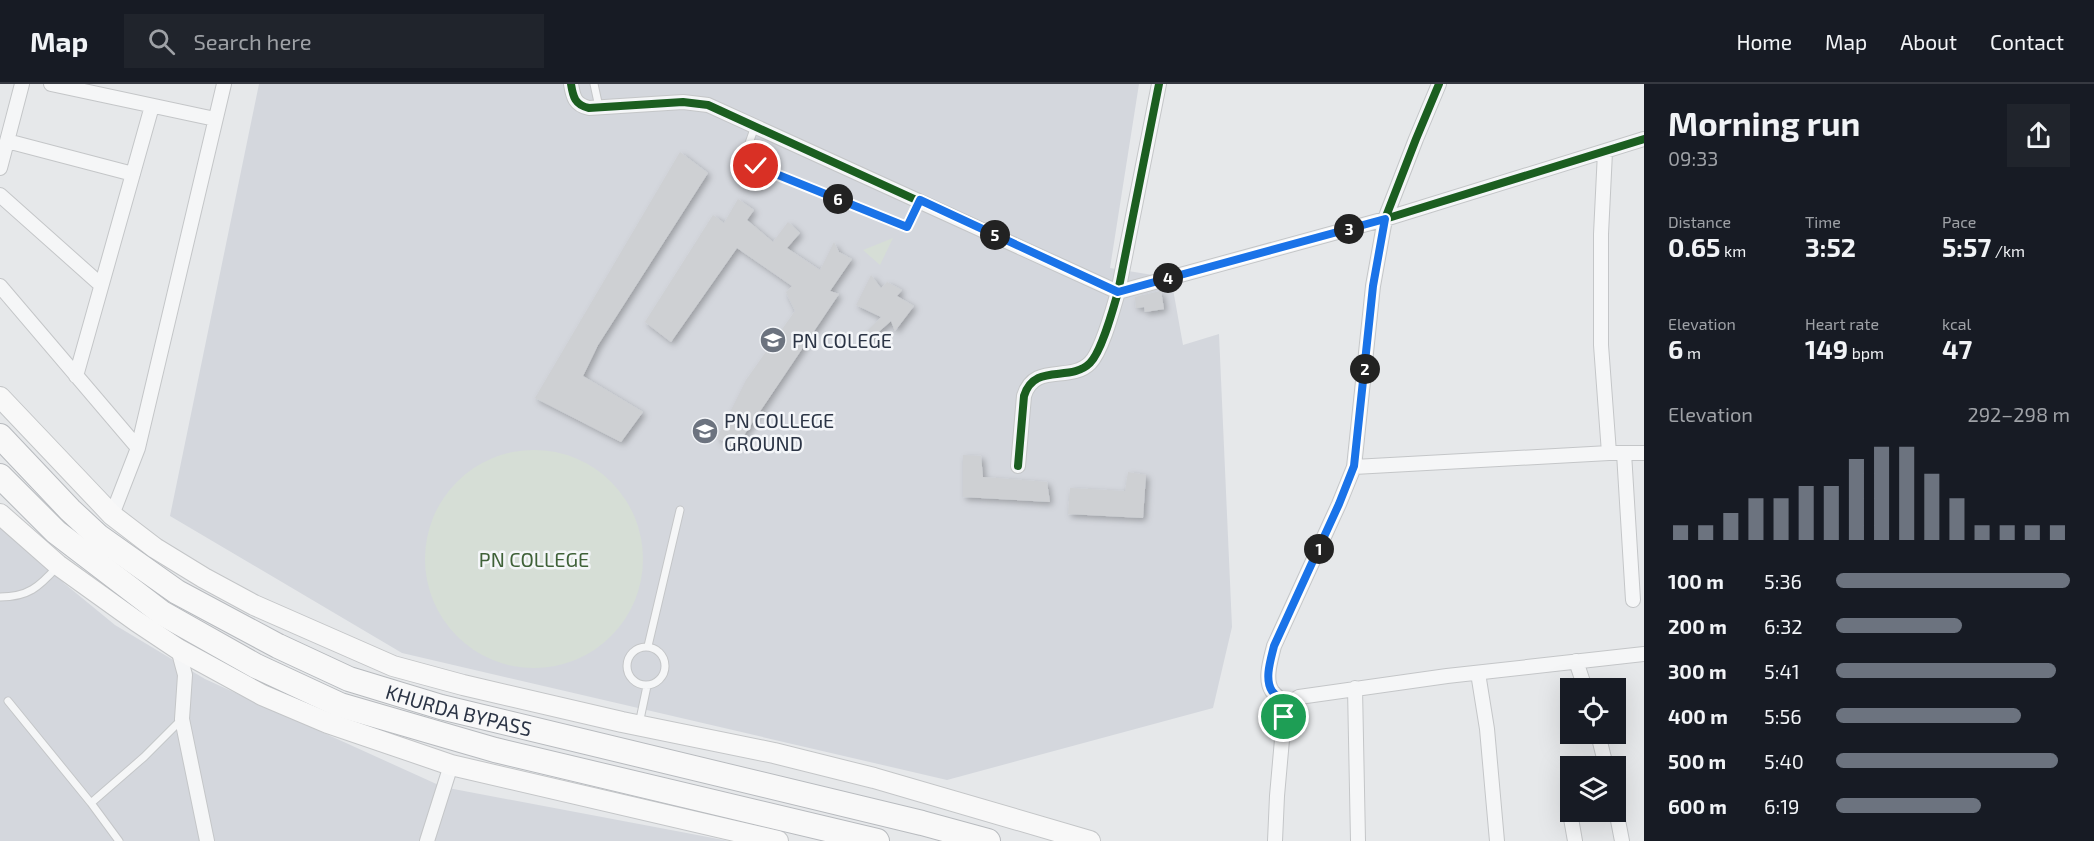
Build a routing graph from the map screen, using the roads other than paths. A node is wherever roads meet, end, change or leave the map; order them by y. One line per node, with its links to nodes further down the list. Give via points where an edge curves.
1 (22, 84): 13 (street)
2 (51, 84): 8 (street)
3 (224, 84): 10 (street)
4 (571, 84): 9 (street, via 576,103)
5 (594, 84): 9 (lane)
6 (1160, 84): 22 (street)
7 (1439, 84): 19 (street)
8 (152, 106): 10 (street); 16 (street)
9 (599, 107): 11 (street, via 683,102 708,105)
10 (215, 119): 26 (street)
11 (755, 126): 18 (street); 18 (lane, via 746,152 756,166 907,227)
12 (1644, 139): 14 (street)
13 (7, 141): 15 (street); 16 (street)
14 (1605, 152): 19 (street); 27 (street, via 1601,345)
15 (0, 168)
16 (132, 174): 20 (street)
17 (0, 195): 20 (street)
18 (920, 200): 22 (street)
19 (1385, 219): 22 (street); 31 (street, via 1373,286)
20 (101, 285): 23 (street)
21 (0, 286): 23 (street)
22 (1118, 292): 30 (street, via 1089,364 1039,377 1026,386)
23 (76, 376): 26 (street)
24 (0, 397): 35 (main road)
25 (0, 436): 60 (highway, KHURDA BYPASS, via 98,536 177,592 349,679 441,707)
26 (138, 448): 35 (street)
27 (1609, 453): 28 (street); 31 (street)
28 (1624, 453): 29 (street); 38 (street)
29 (1644, 453)
30 (1018, 466)
31 (1354, 466): 48 (street, via 1274,646 1269,682 1272,692)
32 (0, 476): 59 (highway, KHURDA BYPASS, via 56,532 162,613 256,666 340,705 495,750)
33 (680, 510): 39 (lane)
34 (0, 514): 36 (main road)
35 (112, 515): 50 (main road, via 170,557 254,605 393,666)
36 (58, 565): 37 (lane, via 40,586); 40 (main road)
37 (1, 598)
38 (1633, 600)
39 (648, 646): 45 (lane, via 663,656 666,669 659,681); 45 (lane, via 636,649 627,665 634,681)
40 (178, 649): 49 (street, via 184,675); 51 (main road, via 262,695 328,723)
41 (1644, 654): 42 (street)
42 (1576, 661): 43 (street); 44 (street)
43 (1478, 673): 46 (street); 64 (street)
44 (1582, 678)
45 (647, 686): 50 (lane)
46 (1355, 688): 48 (street, via 1299,697); 63 (street)
47 (8, 702): 52 (lane)
48 (1288, 704): 62 (street)
49 (182, 719): 52 (lane); 56 (street)
50 (639, 724): 61 (main road, via 874,778)
51 (451, 765): 57 (street); 58 (main road)
52 (91, 803): 55 (lane)
53 (1572, 822): 65 (street)
54 (1618, 822): 66 (street)
55 (119, 841)
56 (207, 841)
57 (427, 841)
58 (778, 841)
59 (877, 841)
60 (988, 841)
61 (1090, 841)
62 (1275, 841)
63 (1358, 841)
64 (1497, 841)
65 (1575, 841)
66 (1622, 841)

